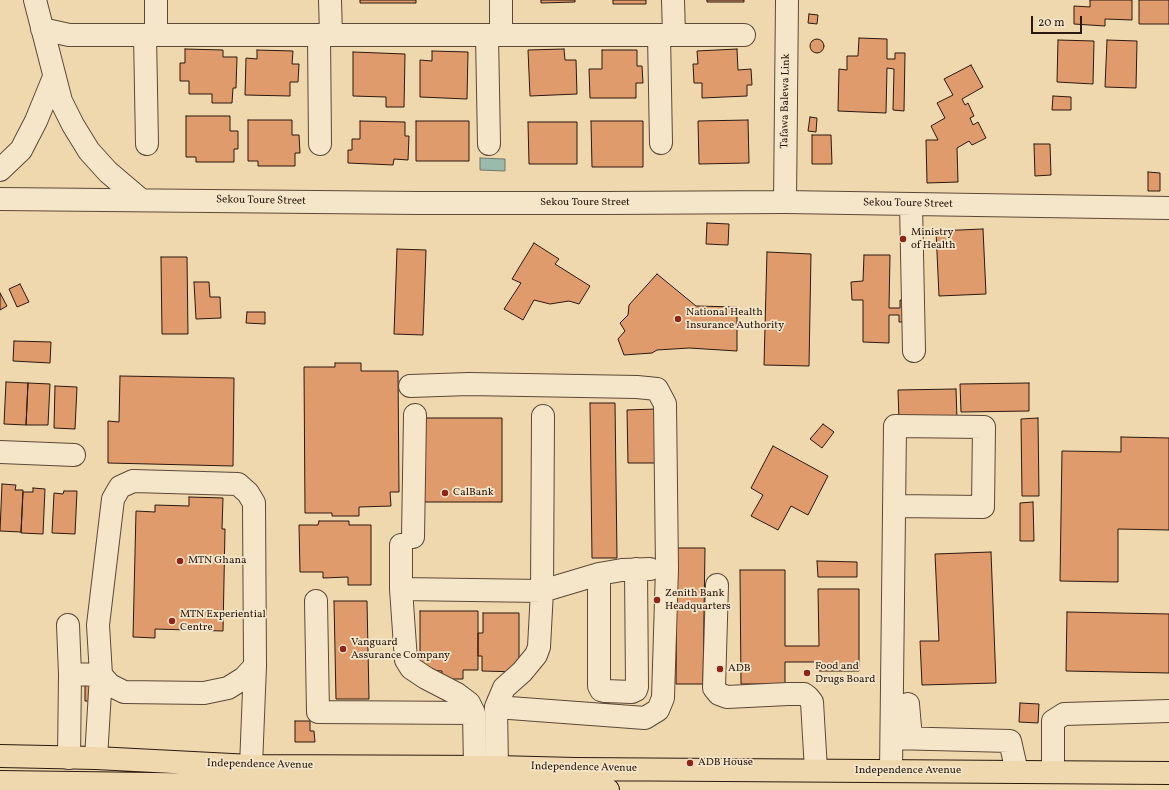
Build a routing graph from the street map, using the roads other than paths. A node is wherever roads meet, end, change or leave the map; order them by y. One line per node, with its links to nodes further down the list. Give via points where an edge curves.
1 (35, 0): 7 (street)
2 (156, 0): 8 (street)
3 (330, 0): 9 (street)
4 (501, 0): 10 (street)
5 (673, 0): 11 (street)
6 (787, 0): 21 (street, Tafawa Balewa Link)
7 (42, 29): 8 (street, via 70,35); 13 (street)
8 (151, 35): 9 (street); 15 (street)
9 (325, 35): 10 (street); 16 (street)
10 (494, 35): 11 (street); 17 (street)
11 (666, 35): 12 (street); 14 (street)
12 (744, 35)
13 (54, 77): 18 (street, via 21,150); 20 (street, via 61,101 88,151 108,172)
14 (661, 143)
15 (148, 144)
16 (320, 144)
17 (489, 144)
18 (0, 170)
19 (0, 199): 20 (street, Sekou Toure Street)
20 (142, 200): 21 (street, Sekou Toure Street)
21 (785, 202): 22 (street, Sekou Toure Street)
22 (911, 204): 23 (street, Sekou Toure Street); 24 (street)
23 (1169, 208)
24 (914, 352)
25 (410, 386): 31 (street, via 484,384 657,389 665,404)
26 (415, 415): 35 (street, via 407,541)
27 (543, 416): 36 (street)
28 (0, 452): 29 (street)
29 (74, 455)
30 (894, 506): 30 (street, via 983,507 984,428 895,426); 48 (street)
31 (667, 568): 32 (street); 43 (street, via 663,698 658,710 645,718)
32 (636, 569): 33 (street); 33 (street, via 637,687 632,692 605,692 599,686)
33 (599, 574): 36 (street)
34 (717, 585): 55 (street, via 714,688 719,694 727,697 804,694 808,697 812,702)
35 (401, 589): 36 (street); 45 (street, via 406,660 411,668 457,694 468,703)
36 (542, 592): 43 (street, via 539,647 536,655 504,688)
37 (316, 601): 45 (street, via 318,712)
38 (68, 625): 40 (street)
39 (255, 666): 41 (street, via 244,678 228,688 204,693 124,692 110,685); 41 (street, via 254,502 238,484 133,481 120,487 113,499 98,625); 52 (street)
40 (70, 674): 41 (street); 47 (street)
41 (101, 675): 46 (street)
42 (908, 704): 48 (street)
43 (496, 707): 54 (street)
44 (1169, 711): 58 (street, via 1064,714 1054,721)
45 (474, 713): 53 (street)
46 (98, 717): 47 (street); 51 (street)
47 (70, 718): 50 (street)
48 (901, 738): 56 (street); 57 (street, via 1010,741)
49 (0, 756): 50 (main road, Independence Avenue)
50 (69, 758): 51 (main road, Independence Avenue)
51 (96, 758): 52 (main road, Independence Avenue)
52 (251, 766): 53 (main road, Independence Avenue)
53 (475, 767): 54 (main road, Independence Avenue)
54 (497, 767): 55 (main road, Independence Avenue)
55 (816, 770): 56 (main road, Independence Avenue)
56 (891, 771): 57 (main road, Independence Avenue)
57 (1017, 772): 58 (main road, Independence Avenue)
58 (1053, 772): 59 (main road, Independence Avenue)
59 (1169, 773)
60 (0, 782): 61 (main road, Independence Avenue)
61 (126, 787): 62 (main road, Independence Avenue)
62 (170, 787): 63 (main road, Independence Avenue)
63 (608, 790)

